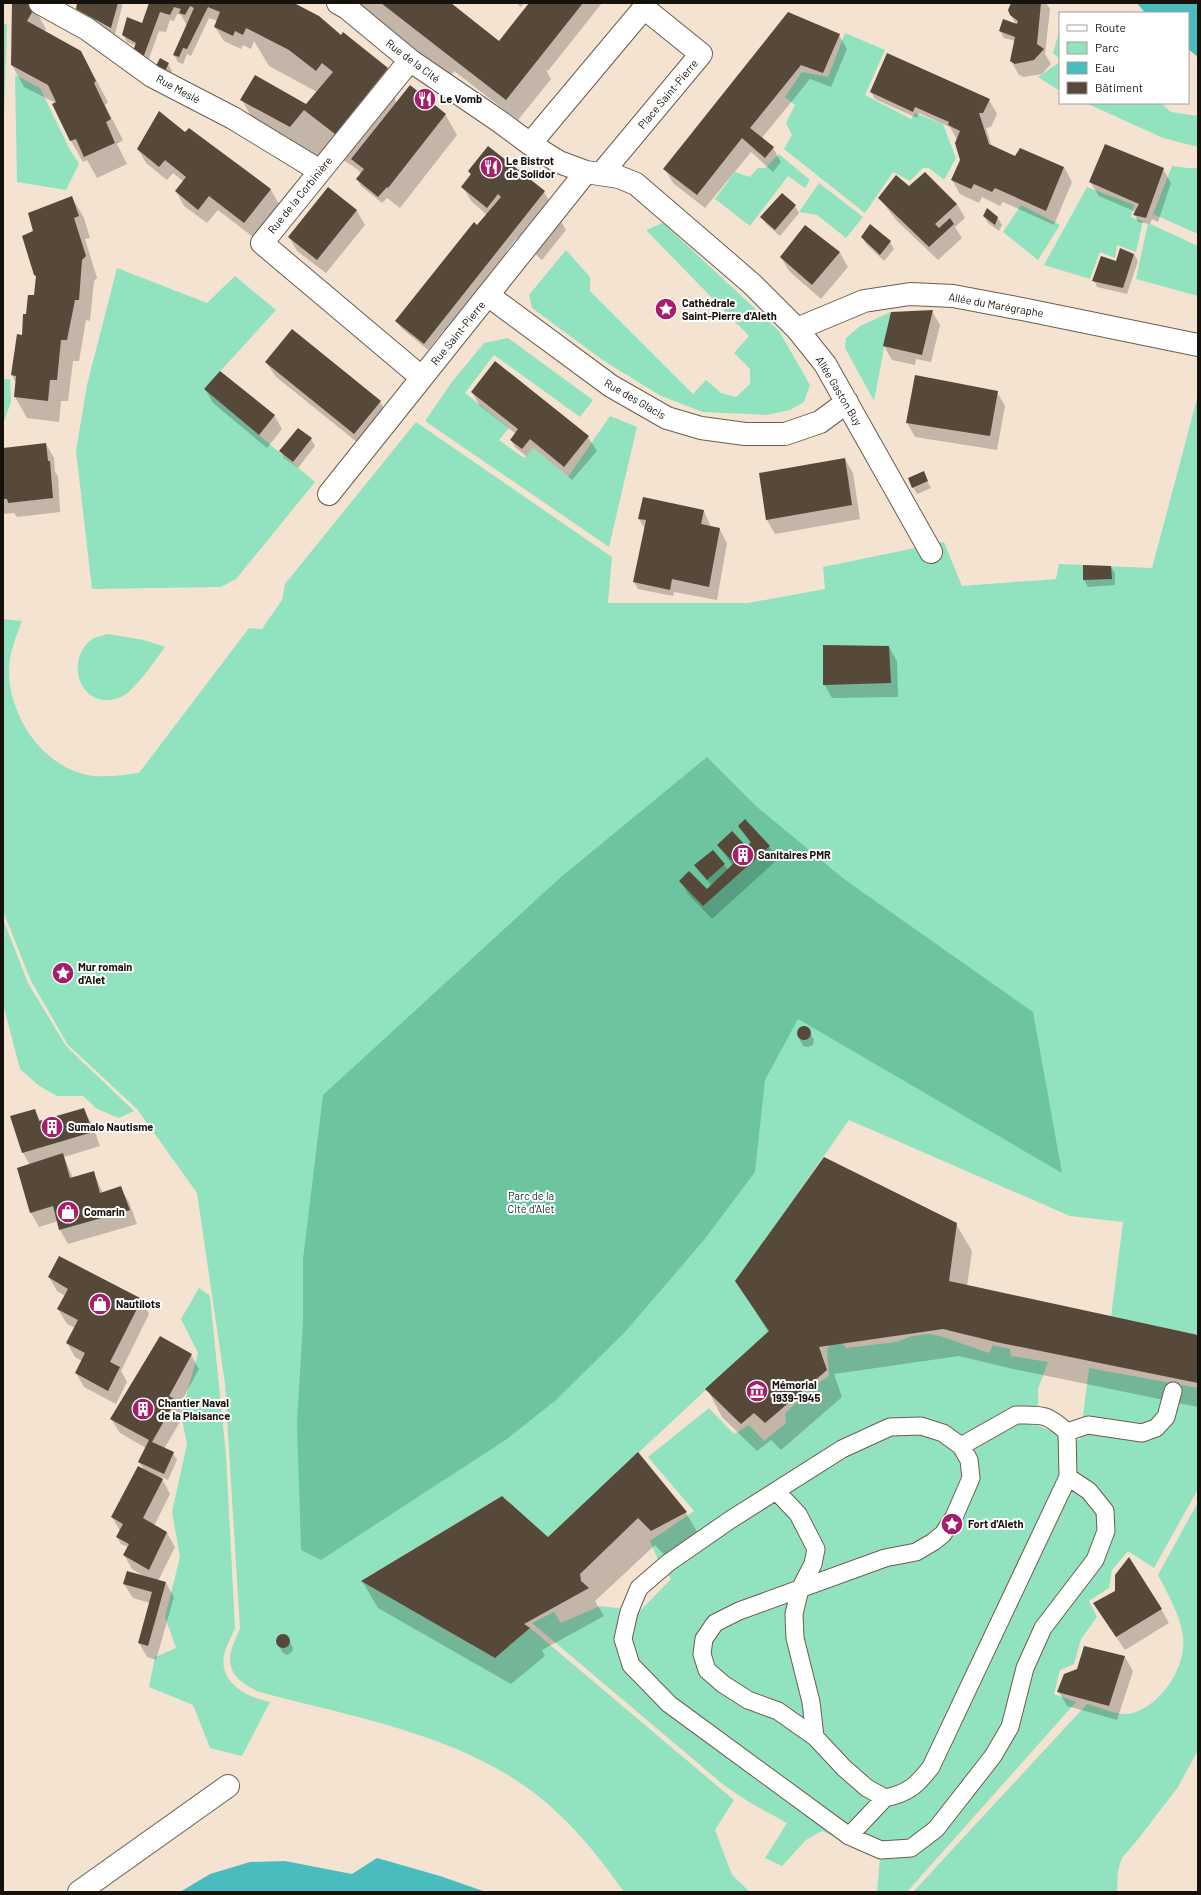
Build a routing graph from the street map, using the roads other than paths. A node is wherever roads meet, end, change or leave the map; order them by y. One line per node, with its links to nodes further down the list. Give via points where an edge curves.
1 (40, 3): 6 (street, Rue Meslé, via 87,29 152,76 233,118)
2 (338, 3): 4 (street, Rue de la Cité)
3 (644, 6): 5 (street, Place Saint-Pierre); 7 (street, Place Saint-Pierre, via 701,54)
4 (411, 61): 5 (street, Rue de la Cité); 6 (street, Rue de la Corbinière)
5 (530, 144): 7 (street, via 559,162)
6 (320, 171): 11 (street, Rue de la Corbinière, via 262,243)
7 (594, 173): 8 (street, Rue Saint-Pierre); 9 (street, Allée Gaston Buy, via 619,177 636,184 752,284)
8 (489, 296): 11 (street, Rue Saint-Pierre); 12 (street, Rue des Glacis, via 611,386 667,418 701,428 745,434 785,434 820,422)
9 (797, 329): 10 (street, Allée du Marégraphe, via 864,301 910,294 953,296); 12 (street, Allée Gaston Buy, via 825,364)
10 (1198, 345)
11 (421, 377): 13 (street, Rue Saint-Pierre)
12 (847, 402): 14 (street, Allée Gaston Buy)
13 (329, 494)
14 (931, 552)
15 (1173, 1391): 16 (lane, via 1166,1417 1156,1428 1142,1433 1088,1425)
16 (1067, 1432): 17 (lane, via 1051,1417 1016,1415); 18 (lane)
17 (961, 1446): 19 (lane, via 943,1433 921,1426 890,1427 842,1450); 20 (lane, via 969,1460 971,1478 954,1517 943,1534 916,1552 885,1558)
18 (1068, 1477): 23 (lane, via 931,1767 918,1784 902,1794); 24 (lane, via 1089,1491 1105,1511 1106,1531 1095,1560 1043,1628 1025,1668 1010,1727 993,1756 936,1829 911,1848 881,1850)
19 (777, 1492): 20 (lane, via 798,1514 816,1549 813,1564); 24 (lane, via 674,1558 640,1588 629,1612 623,1639 631,1665 669,1704)
20 (800, 1589): 21 (lane, via 794,1614 794,1638 811,1702); 21 (lane, via 715,1623 704,1639 702,1654 707,1670 723,1684 748,1700 778,1711)
21 (815, 1737): 23 (lane, via 844,1768 867,1788)
22 (228, 1786): 25 (street)
23 (885, 1798): 24 (lane)
24 (849, 1836)
25 (79, 1892)

